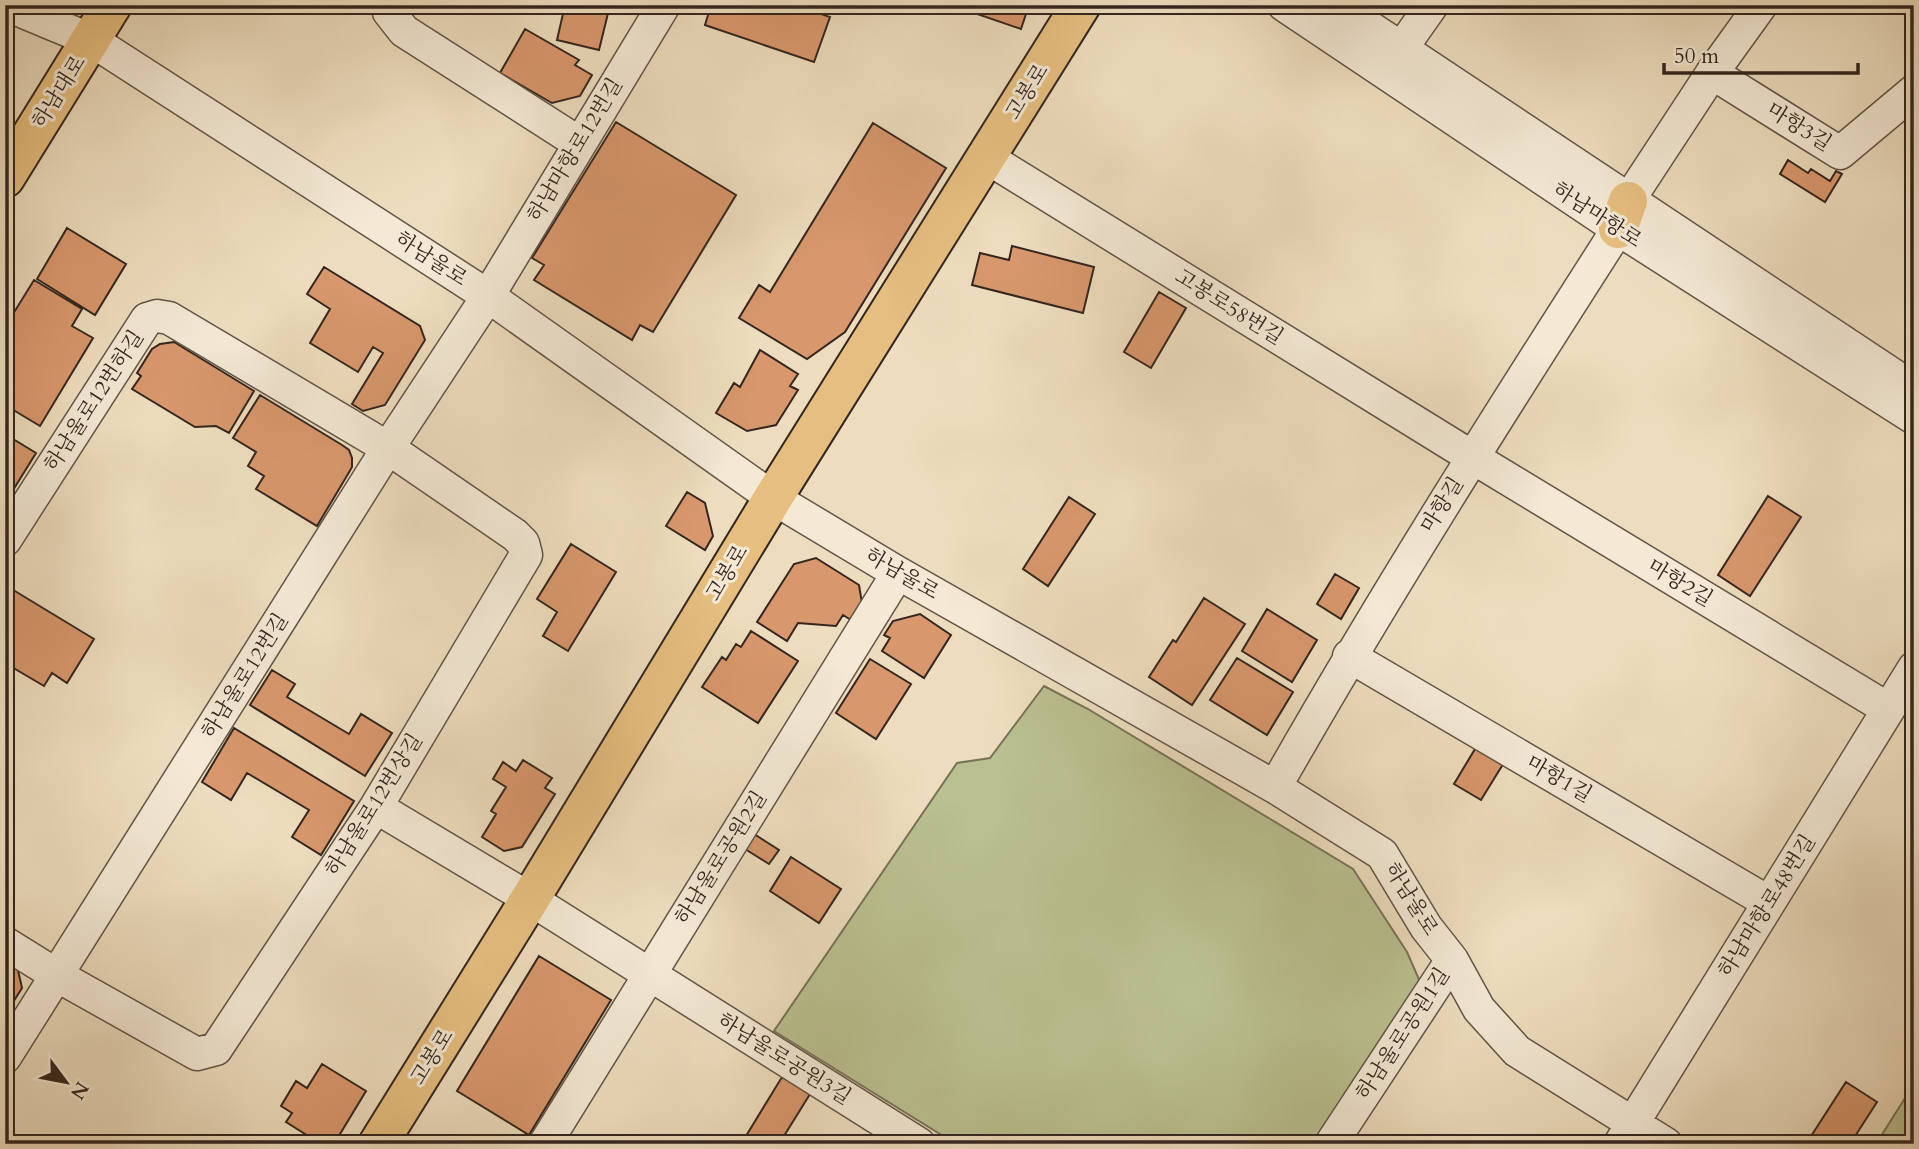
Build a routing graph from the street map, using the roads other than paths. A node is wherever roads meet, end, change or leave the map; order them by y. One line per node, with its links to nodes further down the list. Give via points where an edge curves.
1 (7, 5): 10 (street, 하남울로)
2 (112, 5): 10 (main road, 하남대로)
3 (390, 5): 14 (street, via 389,12 404,32)
4 (664, 5): 14 (street, 하남마항로12번길)
5 (1081, 5): 15 (main road, 고봉로)
6 (1284, 5): 17 (street, 하남마항로)
7 (1336, 5): 11 (street, 하남마항로)
8 (1432, 5): 11 (street)
9 (1761, 5): 12 (street, 마항길)
10 (91, 40): 16 (main road, 하남대로); 18 (street, 하남울로)
11 (1401, 49): 17 (street, 하남마항로)
12 (1712, 73): 13 (street, 마항3길, via 1840,153); 17 (street, 마항길)
13 (1914, 91)
14 (579, 143): 18 (street, 하남마항로12번길)
15 (986, 157): 22 (street, 고봉로58번길); 23 (main road, 고봉로)
16 (5, 178)
17 (1623, 215): 19 (street, 하남마항로); 20 (street, 하남마항로); 22 (street, 마항길)
18 (488, 296): 21 (street, 하남울로12번길); 23 (street, 하남울로)
19 (1914, 389)
20 (1914, 418)
21 (388, 448): 24 (street, 하남울로12번하길, via 169,318 158,316 147,319); 30 (street, 하남울로12번상길, via 514,534 526,555); 36 (street, 하남울로12번길)
22 (1472, 457): 26 (street, 마항길); 28 (street, 마항2길)
23 (773, 498): 25 (street, 하남울로); 31 (main road, 고봉로)
24 (5, 540)
25 (898, 573): 29 (street, 하남울로); 35 (street, 하남울로공원2길)
26 (1349, 656): 29 (street, 마항길); 32 (street, 마항1길)
27 (1914, 668): 28 (street, 하남마항로48번길)
28 (1888, 709): 32 (street, 하남마항로48번길)
29 (1275, 787): 34 (street, 하남울로, via 1382,854 1426,927)
30 (376, 807): 31 (street, 하남울로공원3길); 36 (street, 하남울로12번상길, via 216,1049 197,1054)
31 (530, 899): 35 (street, 하남울로공원3길); 40 (main road, 고봉로)
32 (1768, 902): 38 (street, 하남마항로48번길)
33 (5, 943): 36 (street)
34 (1452, 960): 38 (street, 하남울로, via 1479,1009 1517,1051); 42 (street, 하남울로공원1길)
35 (650, 975): 39 (street, 하남울로공원2길); 41 (street, 하남울로공원3길)
36 (58, 976): 37 (street, 하남울로12번길)
37 (5, 1058)
38 (1627, 1134): 43 (street, 하남울로)
39 (548, 1143)
40 (378, 1144)
41 (919, 1144)
42 (1331, 1144)
43 (1666, 1144)

